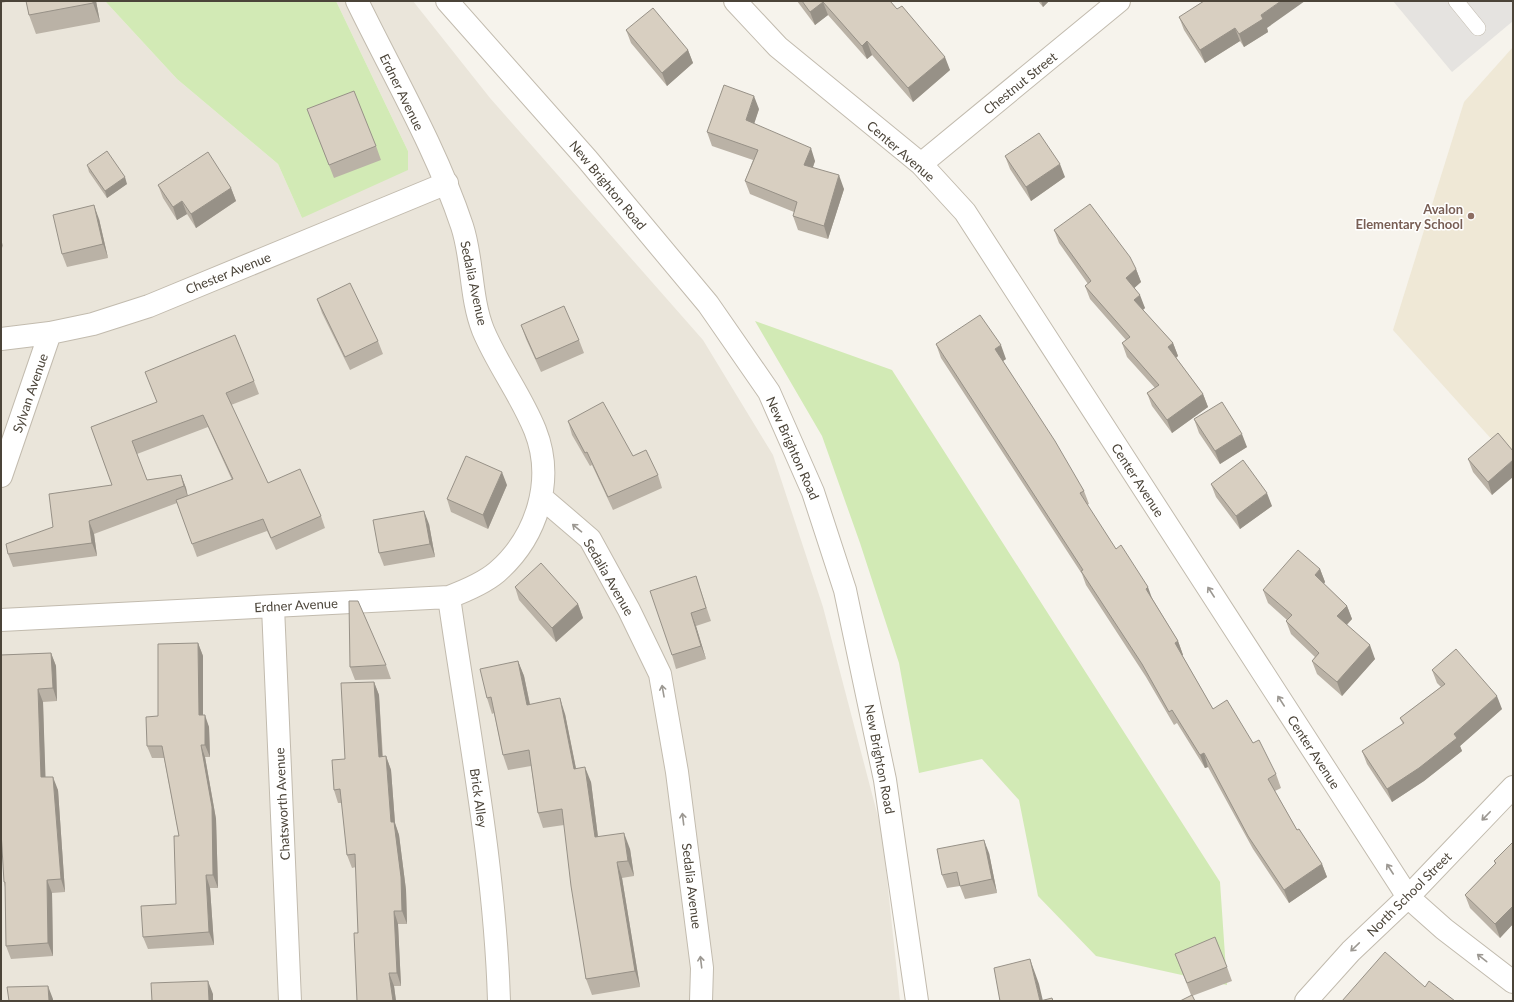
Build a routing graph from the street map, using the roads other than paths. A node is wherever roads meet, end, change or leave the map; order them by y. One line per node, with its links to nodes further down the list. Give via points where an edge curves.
1 (357, 1): 8 (street, Erdner Avenue)
2 (447, 1): 22 (street, New Brighton Road, via 587,159 708,304 769,392 813,492 845,590 885,780)
3 (735, 1): 7 (street, Center Avenue, via 778,48)
4 (1120, 1): 7 (street, Chestnut Street)
5 (1456, 1): 6 (lane)
6 (1478, 28)
7 (921, 164): 17 (street, Center Avenue, one-way to 7, via 965,212)
8 (447, 183): 9 (street, Chester Avenue, via 149,306 93,324); 12 (street, Sedalia Avenue, via 463,229 483,329 535,430 542,460)
9 (50, 333): 10 (street, Chester Avenue); 11 (street, Sylvan Avenue)
10 (1, 339)
11 (1, 476)
12 (541, 497): 13 (street, Erdner Avenue, via 535,519 512,557 496,573); 21 (street, Sedalia Avenue, one-way to 12, via 702,968 677,772 660,674 590,539)
13 (449, 597): 14 (street, Erdner Avenue); 20 (street, Brick Alley, via 483,818 497,943)
14 (273, 607): 15 (street, Erdner Avenue); 19 (street, Chatsworth Avenue)
15 (1, 620)
16 (1513, 787): 17 (street, North School Street, one-way to 17)
17 (1408, 897): 18 (street, Center Avenue, one-way to 17, via 1444,929); 23 (street, North School Street, one-way to 23, via 1351,951)
18 (1513, 982)
19 (290, 1001)
20 (499, 1001)
21 (701, 1001)
22 (917, 1001)
23 (1306, 1001)

